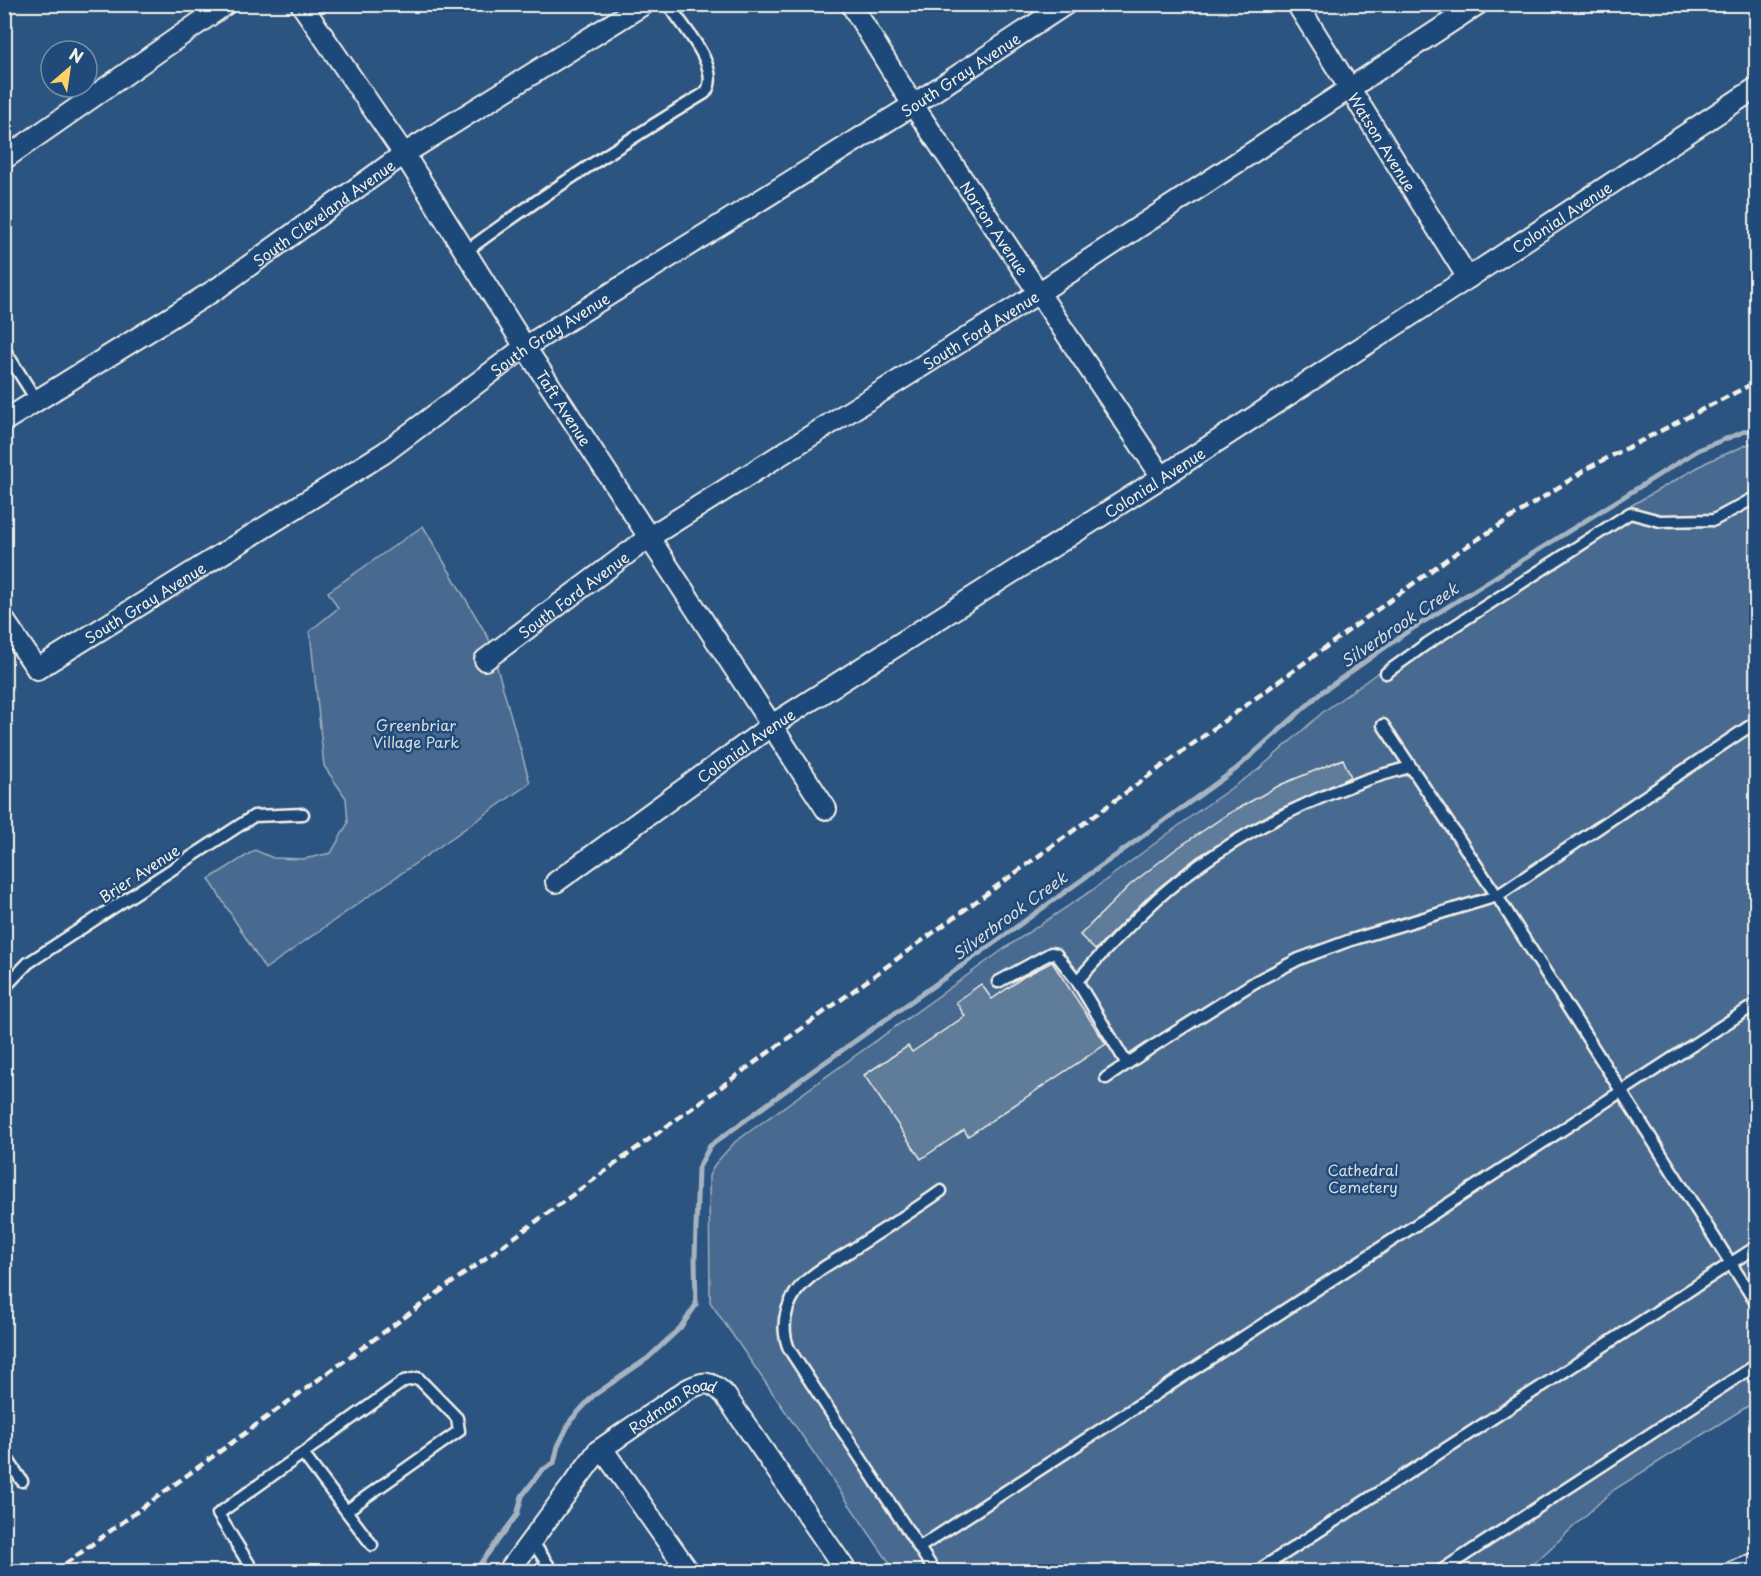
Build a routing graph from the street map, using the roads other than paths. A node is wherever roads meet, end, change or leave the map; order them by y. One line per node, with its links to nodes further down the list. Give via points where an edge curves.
1 (226, 4): 13 (street)
2 (302, 4): 12 (street, Taft Avenue)
3 (644, 4): 12 (street, South Cleveland Avenue)
4 (668, 4): 14 (lane, via 703,55 711,75 705,93 598,158)
5 (851, 4): 11 (street, Norton Avenue)
6 (1066, 4): 11 (street, South Gray Avenue)
7 (1297, 4): 10 (street, Watson Avenue)
8 (1478, 4): 10 (street, South Ford Avenue)
9 (1756, 88): 15 (street, Colonial Avenue)
10 (1350, 89): 15 (street, Watson Avenue); 16 (street, South Ford Avenue)
11 (913, 105): 16 (street, Norton Avenue); 17 (street, South Gray Avenue)
12 (404, 154): 14 (street, Taft Avenue); 19 (street, South Cleveland Avenue, via 219,288)
13 (4, 159)
14 (465, 252): 17 (street, Taft Avenue)
15 (1468, 278): 21 (street, Colonial Avenue)
16 (1040, 292): 21 (street, Norton Avenue); 23 (street, South Ford Avenue)
17 (525, 347): 23 (street, Taft Avenue); 24 (street, South Gray Avenue, via 384,453 37,669)
18 (4, 349): 19 (lane)
19 (37, 401): 20 (street, South Cleveland Avenue)
20 (4, 421)
21 (1162, 477): 28 (street, Colonial Avenue)
22 (1756, 497): 26 (lane, via 1714,520 1660,521 1630,513)
23 (648, 538): 25 (street, South Ford Avenue); 28 (street, Taft Avenue)
24 (4, 620)
25 (485, 660)
26 (1386, 673)
27 (1756, 722): 34 (lane)
28 (772, 725): 31 (street, Taft Avenue); 33 (street, Colonial Avenue)
29 (1383, 725): 30 (lane)
30 (1410, 767): 34 (lane); 35 (lane, via 1358,782 1309,803 1229,846 1158,898)
31 (826, 809)
32 (303, 814): 37 (lane, Brier Avenue, via 254,816 28,963)
33 (556, 882)
34 (1497, 896): 39 (lane, via 1299,959 1255,982); 41 (lane)
35 (1077, 981): 36 (lane, via 1061,958 1052,953); 39 (lane)
36 (998, 982)
37 (4, 988)
38 (1756, 1004): 41 (lane)
39 (1127, 1064): 40 (lane)
40 (1106, 1078)
41 (1621, 1093): 44 (lane); 54 (lane)
42 (941, 1191): 54 (lane, via 814,1274 796,1293 784,1323 789,1349)
43 (1756, 1246): 44 (lane)
44 (1730, 1264): 45 (lane); 62 (lane)
45 (1756, 1303)
46 (1756, 1365): 63 (lane)
47 (598, 1450): 52 (street, Rodman Road); 59 (street, via 608,1457); 60 (street, Rodman Road, via 694,1386 714,1385 725,1395)
48 (4, 1454): 50 (lane)
49 (303, 1454): 51 (lane); 51 (lane, via 404,1381 418,1378 457,1418 459,1431); 56 (lane, via 218,1514)
50 (22, 1481)
51 (346, 1511): 53 (lane)
52 (532, 1540): 57 (street, Rodman Road); 58 (lane)
53 (372, 1545)
54 (920, 1547): 61 (lane)
55 (1756, 1563): 64 (street)
56 (254, 1572)
57 (508, 1572)
58 (553, 1572)
59 (689, 1572)
60 (847, 1572)
61 (935, 1572)
62 (1256, 1572)
63 (1438, 1572)
64 (1733, 1572)

